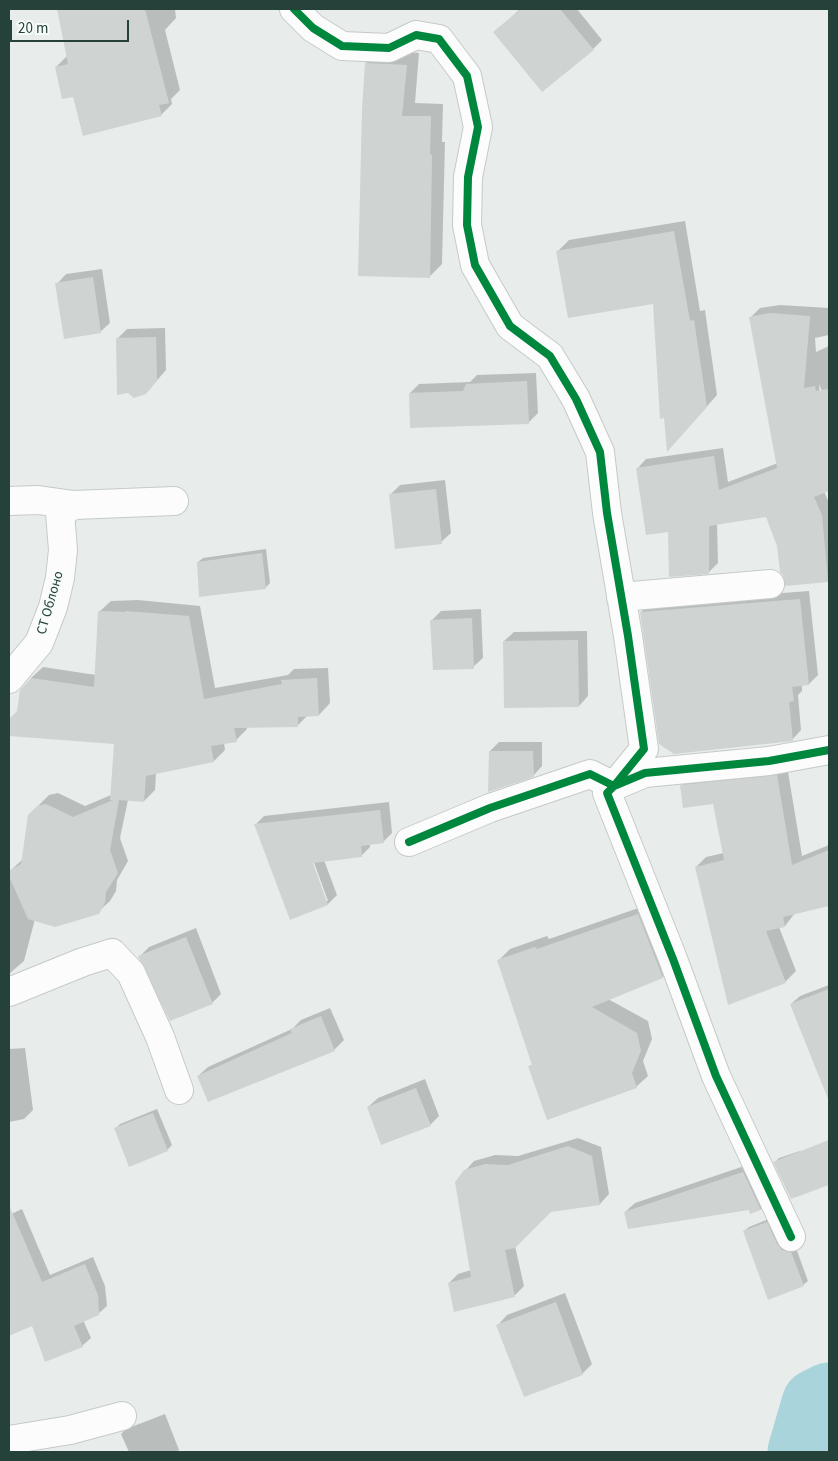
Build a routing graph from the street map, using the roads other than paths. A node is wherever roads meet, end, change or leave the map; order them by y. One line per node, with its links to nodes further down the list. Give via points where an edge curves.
1 (294, 9): 6 (street, via 312,28 342,46 389,48 416,35 439,39 467,76 478,128 467,186 467,225 475,265 510,326 550,356 576,399 600,452)
2 (9, 501): 4 (street)
3 (174, 501): 4 (street)
4 (54, 507): 7 (street, СТ Облоно, via 63,550 60,578 39,643)
5 (770, 584): 6 (street)
6 (621, 597): 9 (street, via 644,749)
7 (9, 679)
8 (829, 750): 9 (street, via 769,761 645,773)
9 (614, 786): 10 (street, via 590,774 490,808); 13 (street, via 607,794 716,1076)
10 (409, 842)
11 (9, 992): 12 (street, via 112,953 131,973 160,1037)
12 (179, 1090)
13 (791, 1237)
14 (122, 1416): 15 (street, via 70,1430)
15 (9, 1440)

